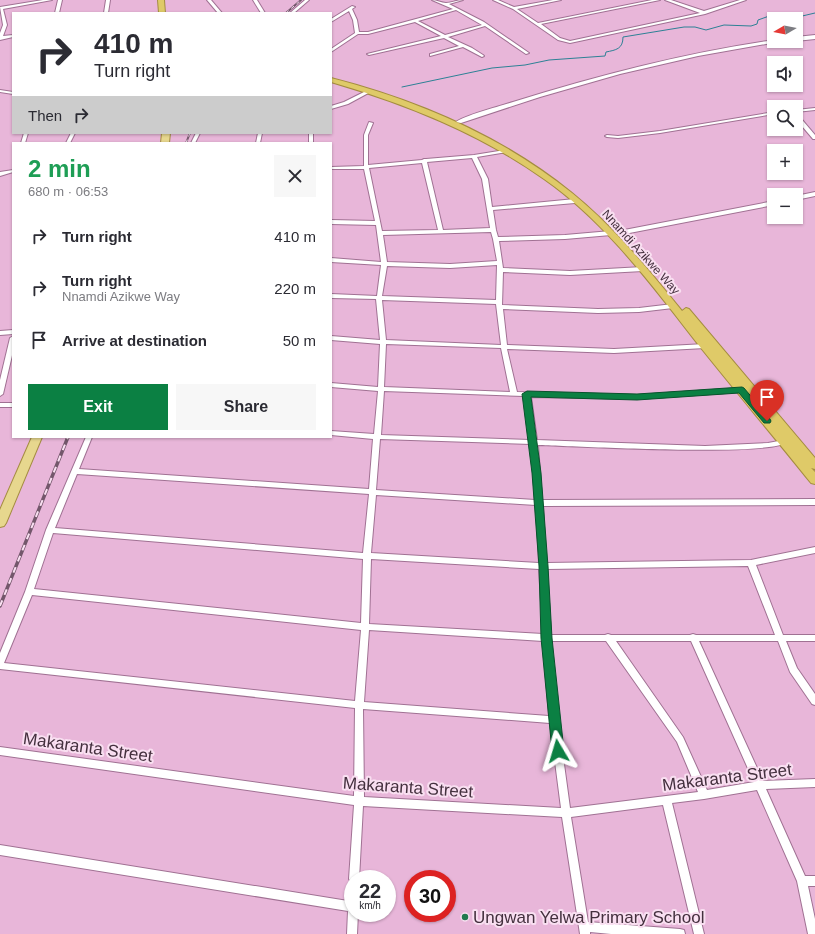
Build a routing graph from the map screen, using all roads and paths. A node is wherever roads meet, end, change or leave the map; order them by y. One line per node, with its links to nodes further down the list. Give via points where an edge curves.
1 (50, 0): 17 (street)
2 (60, 0): 20 (street)
3 (108, 0): 21 (street)
4 (156, 0): 22 (highway)
5 (161, 0): 23 (highway)
6 (209, 0): 24 (street)
7 (255, 0): 25 (street)
8 (307, 0): 26 (street)
9 (434, 0): 16 (street)
10 (461, 0): 16 (street)
11 (495, 0): 18 (street)
12 (559, 0): 18 (street)
13 (658, 0): 30 (street)
14 (667, 0): 27 (street)
15 (744, 0): 27 (street)
16 (446, 4): 19 (street)
17 (1, 8): 36 (street, via 5,25)
18 (514, 8): 30 (street)
19 (456, 9): 29 (street); 31 (street)
20 (57, 12)
21 (106, 12)
22 (157, 12)
23 (162, 12)
24 (219, 12)
25 (262, 12)
26 (293, 12)
27 (705, 13): 30 (street, via 570,42 562,41)
28 (332, 20): 32 (street, via 352,8)
29 (415, 21): 32 (street, via 368,33); 34 (street)
30 (537, 24)
31 (485, 25): 34 (street); 41 (street)
32 (357, 33): 40 (street)
33 (12, 36): 36 (street)
34 (443, 37): 39 (street); 42 (street)
35 (815, 37): 37 (street)
36 (0, 38)
37 (803, 38)
38 (767, 43): 54 (street, via 710,51 649,66 529,98)
39 (465, 46): 43 (street); 44 (street)
40 (332, 50)
41 (527, 53)
42 (369, 54)
43 (431, 55)
44 (482, 56)
45 (332, 77): 54 (highway, Nnamdi Azikwe Way, via 401,98)
46 (332, 80): 48 (highway, Nnamdi Azikwe Way)
47 (0, 90): 49 (street)
48 (370, 91): 50 (street, via 346,104); 59 (highway, Nnamdi Azikwe Way, via 432,114)
49 (12, 93)
50 (332, 108)
51 (815, 109): 52 (street)
52 (803, 110)
53 (767, 114): 57 (street, via 660,132)
54 (459, 122): 75 (highway, Nnamdi Azikwe Way, via 541,168 583,200)
55 (371, 123): 62 (street, via 366,135)
56 (803, 124): 58 (street)
57 (607, 136)
58 (815, 138)
59 (505, 151): 60 (street); 68 (highway, Nnamdi Azikwe Way, via 548,179)
60 (474, 156): 61 (street); 70 (street, via 485,179)
61 (424, 160): 62 (street); 74 (street)
62 (366, 167): 63 (street); 72 (street)
63 (332, 168)
64 (12, 171): 65 (street)
65 (0, 174)
66 (815, 194): 67 (street)
67 (803, 197)
68 (575, 201): 70 (street); 75 (highway, Nnamdi Azikwe Way)
69 (767, 204): 75 (street)
70 (491, 209): 73 (street)
71 (332, 222): 72 (street)
72 (377, 223): 76 (street)
73 (493, 230): 74 (street); 77 (street)
74 (441, 231): 76 (street)
75 (615, 233): 77 (street); 81 (highway, Nnamdi Azikwe Way); 108 (highway, Nnamdi Azikwe Way)
76 (380, 234): 80 (street)
77 (496, 239): 79 (street)
78 (332, 260): 80 (street)
79 (500, 263): 80 (street, via 450,266); 82 (street)
80 (384, 264): 84 (street)
81 (643, 269): 82 (street, via 570,273); 86 (highway, Nnamdi Azikwe Way)
82 (499, 270): 85 (street)
83 (332, 296): 84 (street)
84 (379, 299): 85 (street); 91 (street)
85 (500, 305): 86 (street, via 598,311); 93 (street)
86 (673, 306): 92 (highway, Nnamdi Azikwe Way)
87 (12, 332): 88 (street)
88 (0, 333)
89 (332, 338): 91 (street)
90 (12, 342): 97 (street)
91 (383, 342): 93 (street); 95 (street)
92 (705, 346): 93 (street, via 614,351); 96 (highway, Nnamdi Azikwe Way)
93 (504, 348): 98 (street)
94 (332, 385): 95 (street)
95 (381, 389): 98 (street); 103 (street)
96 (742, 390): 99 (street, via 637,397); 106 (highway, Nnamdi Azikwe Way)
97 (0, 394)
98 (514, 394): 99 (street)
99 (527, 394): 107 (street)
100 (0, 405): 101 (street)
101 (12, 405)
102 (332, 433): 103 (street)
103 (377, 437): 107 (street); 111 (street)
104 (37, 438): 114 (main road)
105 (89, 438): 109 (street)
106 (784, 442): 107 (street, via 706,448); 110 (highway, Nnamdi Azikwe Way)
107 (534, 443): 112 (street)
108 (814, 463)
109 (76, 471): 111 (street); 116 (street)
110 (815, 480)
111 (372, 492): 112 (street); 118 (street)
112 (539, 502): 113 (street); 120 (street)
113 (815, 502)
114 (4, 506): 115 (main road)
115 (0, 523)
116 (50, 530): 118 (street); 121 (street)
117 (815, 550): 119 (street)
118 (367, 556): 120 (street); 122 (street)
119 (752, 563): 120 (street); 126 (street)
120 (544, 566): 125 (street)
121 (29, 592): 122 (street); 128 (street)
122 (365, 626): 125 (street); 131 (street)
123 (608, 637): 124 (street); 125 (street); 136 (street, via 680,740)
124 (693, 637): 126 (street); 135 (street)
125 (547, 638): 132 (street)
126 (780, 638): 127 (street); 130 (street, via 793,670)
127 (815, 638)
128 (0, 663)
129 (0, 666): 131 (street)
130 (815, 701)
131 (359, 705): 132 (street); 138 (street)
132 (554, 720): 139 (street)
133 (0, 750): 138 (street, Makaranta Street)
134 (815, 783): 135 (street, Makaranta Street)
135 (760, 785): 136 (street, Makaranta Street); 143 (street)
136 (704, 795): 137 (street, Makaranta Street)
137 (667, 800): 139 (street, Makaranta Street); 149 (street)
138 (359, 801): 139 (street, Makaranta Street); 141 (street)
139 (566, 812): 146 (street)
140 (0, 850): 144 (street)
141 (355, 870)
142 (815, 881): 143 (street)
143 (802, 882): 150 (street)
144 (344, 905)
145 (352, 922): 147 (street)
146 (585, 930): 148 (street)
147 (352, 934)
148 (680, 934)
149 (699, 934)
150 (813, 934)

